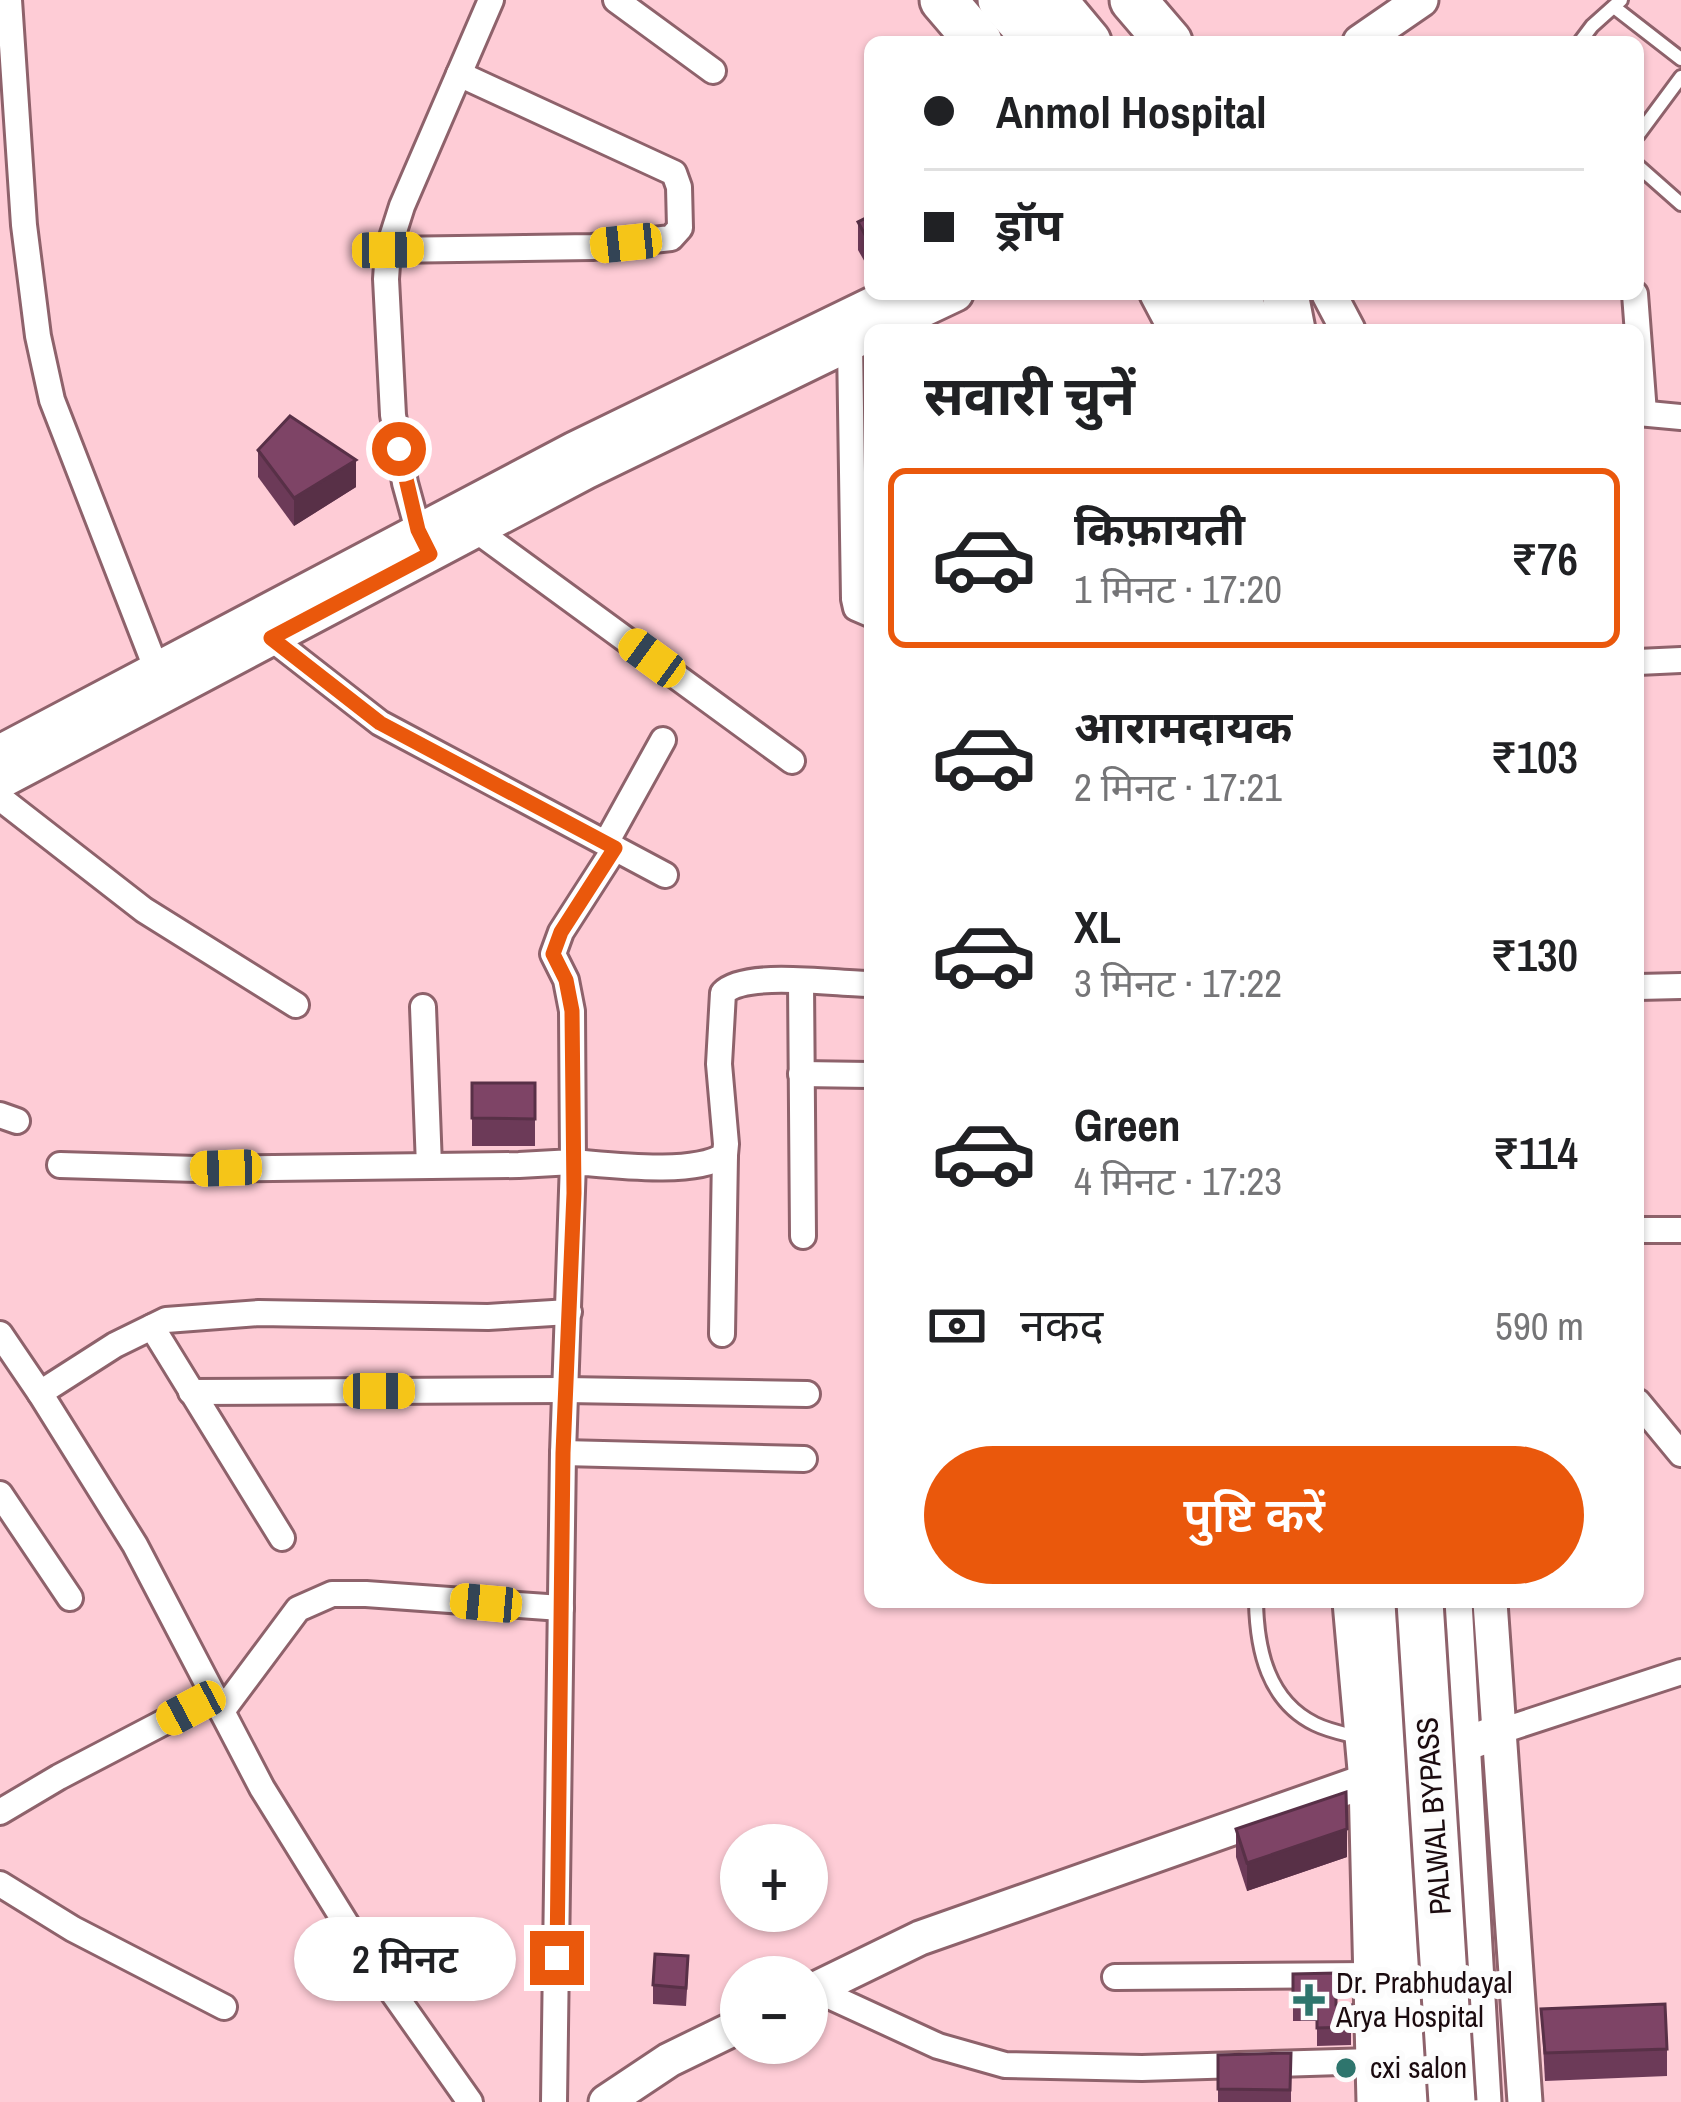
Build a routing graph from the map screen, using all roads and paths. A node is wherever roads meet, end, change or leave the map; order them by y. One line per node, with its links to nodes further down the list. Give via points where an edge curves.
1 (9, 0): 20 (street)
2 (491, 0): 18 (street)
3 (616, 0): 17 (street)
4 (943, 0): 10 (highway)
5 (1000, 0): 11 (highway)
6 (1053, 0): 12 (highway)
7 (1133, 0): 13 (highway)
8 (1421, 0): 14 (street)
9 (1617, 3): 15 (lane); 16 (lane)
10 (975, 36)
11 (1033, 36)
12 (1083, 36)
13 (1164, 36)
14 (1369, 36)
15 (1584, 36)
16 (1681, 59)
17 (713, 71)
18 (459, 74): 24 (street); 24 (street, via 674,173 682,224 670,238 592,247)
19 (1681, 77): 21 (lane)
20 (8, 120): 38 (street, via 52,400)
21 (1644, 127)
22 (1644, 171): 23 (lane)
23 (1681, 204)
24 (388, 250): 33 (street, via 393,415)
25 (942, 300): 26 (street)
26 (887, 324)
27 (864, 333): 33 (street, via 574,448)
28 (864, 335): 32 (street)
29 (1644, 413): 30 (street)
30 (1681, 417)
31 (864, 510): 34 (street, via 854,598)
32 (476, 530): 33 (street); 41 (street)
33 (424, 542): 35 (street); 38 (street)
34 (864, 611)
35 (271, 638): 38 (street); 44 (street, via 380,723)
36 (1681, 660): 37 (street)
37 (1644, 662)
38 (163, 680): 40 (street); 42 (street)
39 (663, 740): 44 (street)
40 (0, 752)
41 (792, 761)
42 (0, 782)
43 (0, 798): 50 (street, via 144,910)
44 (610, 846): 45 (street); 55 (street, via 553,954 572,1011)
45 (665, 875)
46 (800, 982): 47 (street); 52 (street); 54 (street, via 760,979 723,993)
47 (864, 984)
48 (1681, 986): 49 (street)
49 (1644, 987)
50 (296, 1005)
51 (423, 1007): 57 (street)
52 (801, 1074): 53 (street); 60 (street)
53 (864, 1075)
54 (725, 1155): 55 (street, via 690,1166); 63 (street)
55 (573, 1162): 57 (street); 61 (street)
56 (60, 1165): 57 (street)
57 (428, 1166)
58 (1644, 1230): 59 (street)
59 (1681, 1230)
60 (803, 1236)
61 (569, 1312): 62 (street, via 259,1313); 65 (street)
62 (152, 1327): 66 (street); 67 (street)
63 (722, 1334)
64 (1, 1336): 67 (street)
65 (566, 1390): 66 (street); 68 (street); 70 (street)
66 (191, 1392): 74 (street)
67 (40, 1393): 85 (street, via 135,1545)
68 (807, 1394)
69 (1644, 1409): 71 (street)
70 (563, 1453): 72 (street); 76 (street)
71 (1681, 1454)
72 (804, 1459)
73 (0, 1494): 75 (street)
74 (282, 1538)
75 (70, 1598)
76 (561, 1608): 85 (street, via 332,1594 298,1609); 98 (street)
77 (1256, 1608): 87 (lane, via 1268,1675 1288,1707)
78 (1351, 1608): 87 (street)
79 (1377, 1608): 87 (highway)
80 (1390, 1608): 87 (highway, PALWAL BYPASS)
81 (1420, 1608): 103 (highway, PALWAL BYPASS, bridge)
82 (1450, 1608): 86 (highway)
83 (1489, 1608): 86 (street)
84 (1681, 1672): 86 (street)
85 (218, 1704): 88 (street); 97 (street, via 360,1946)
86 (1478, 1740): 87 (street); 104 (highway); 105 (street)
87 (1379, 1765): 90 (street); 92 (street, via 920,1938); 101 (highway); 102 (highway, PALWAL BYPASS)
88 (0, 1812)
89 (0, 1884): 94 (street)
90 (1371, 1975): 91 (street); 96 (street)
91 (1115, 1977)
92 (828, 1983)
93 (828, 1998): 96 (street, via 1005,2065)
94 (224, 2007)
95 (720, 2035): 99 (street)
96 (1373, 2061): 100 (street)
97 (470, 2102)
98 (554, 2102)
99 (606, 2102)
100 (1374, 2102)
101 (1405, 2102)
102 (1422, 2102)
103 (1452, 2102)
104 (1478, 2102)
105 (1525, 2102)

